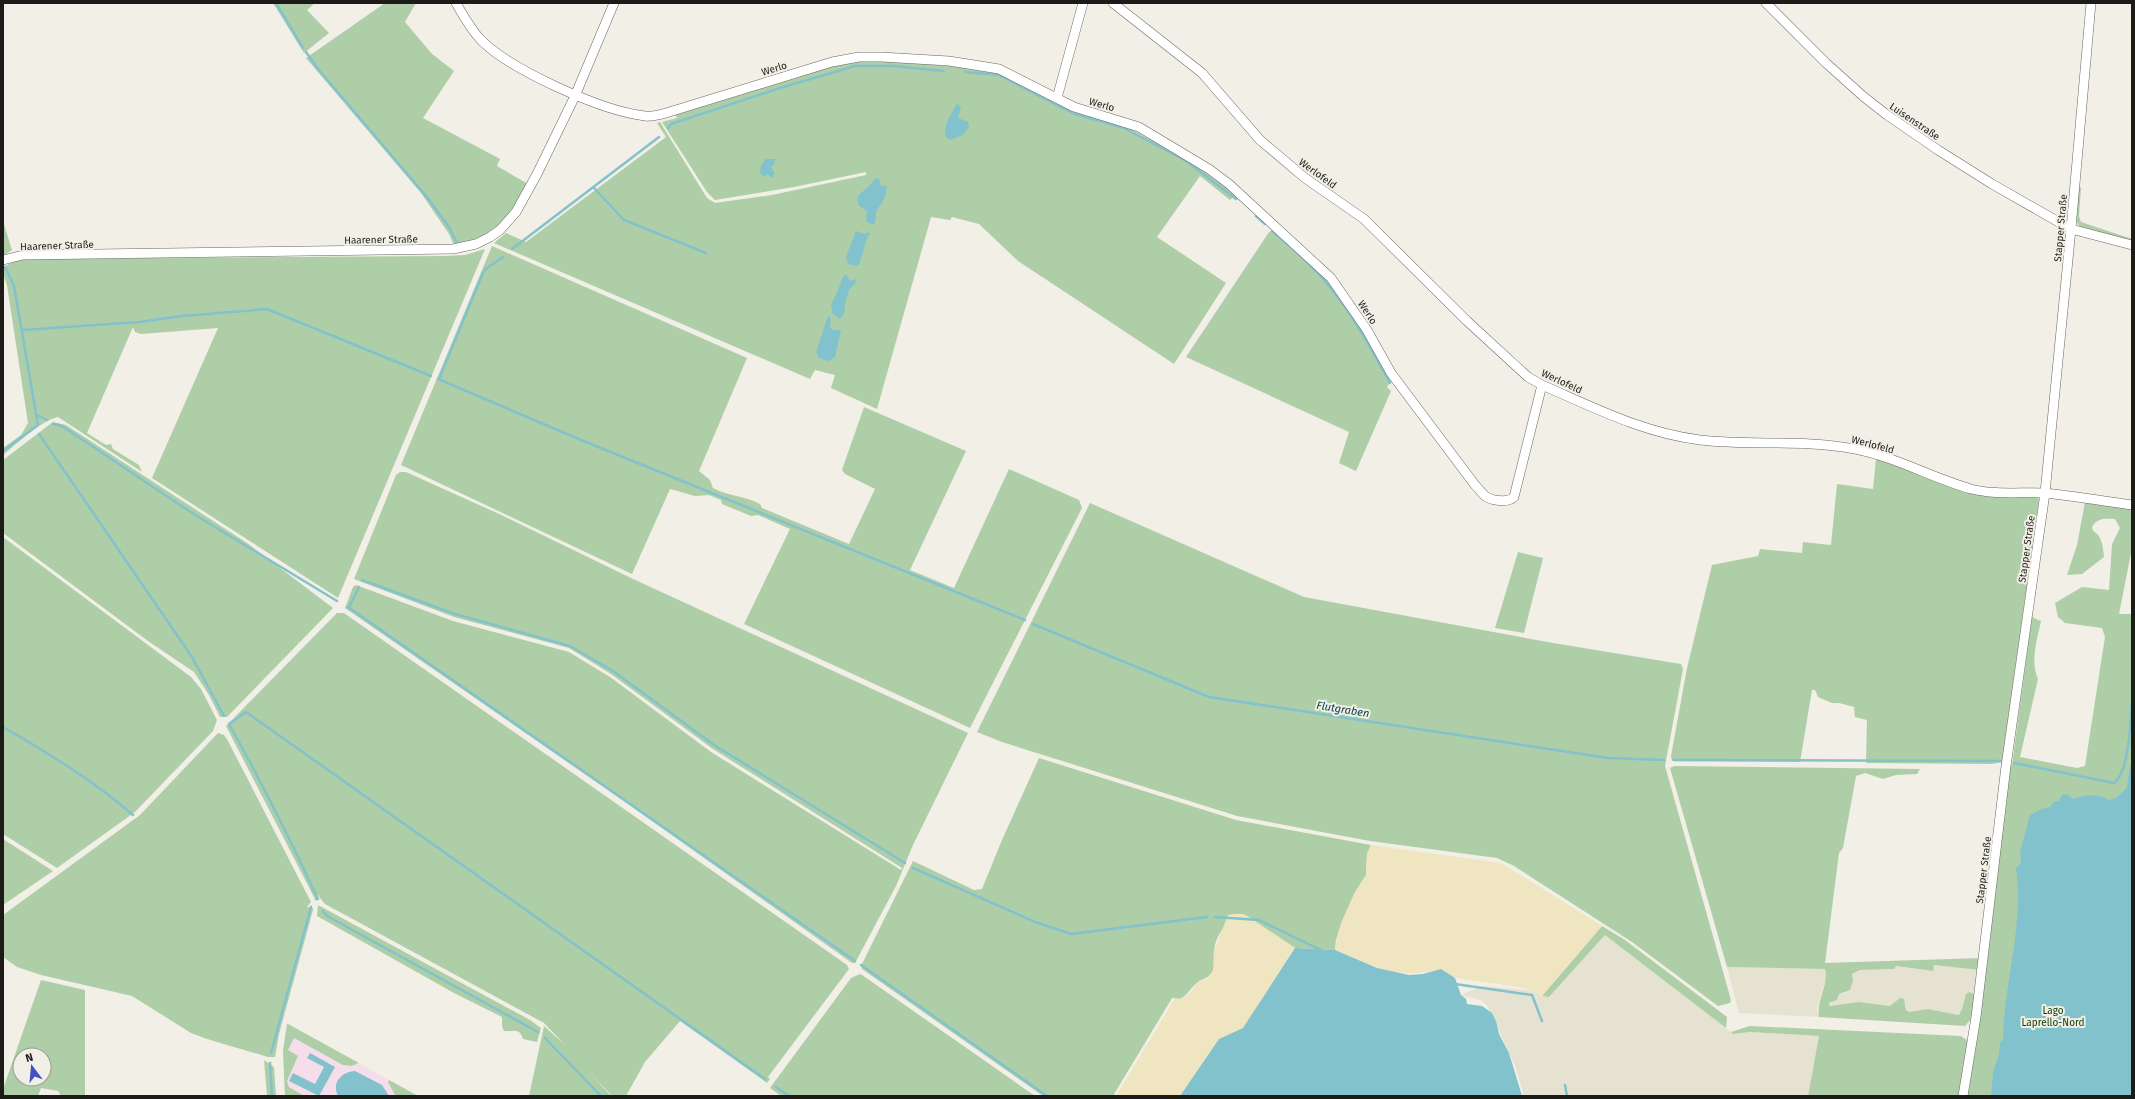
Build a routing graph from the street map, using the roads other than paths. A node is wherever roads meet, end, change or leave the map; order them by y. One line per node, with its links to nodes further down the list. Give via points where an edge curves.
1 (456, 3): 7 (street, Werlo, via 472,30 486,45 527,71)
2 (614, 3): 7 (street, Haarener Straße)
3 (1083, 3): 8 (street)
4 (1113, 3): 12 (street, Werlofeld, via 1202,73 1260,140 1305,178 1364,219 1467,321 1528,376)
5 (1766, 3): 9 (street, Luisenstraße, via 1846,83 1887,116 1992,184)
6 (2091, 3): 9 (street, Stapper Straße)
7 (575, 96): 8 (street, Werlo, via 636,114 652,116 817,66 870,56 991,66); 11 (street, Haarener Straße, via 516,212 500,230 476,244 430,250 23,255)
8 (1057, 98): 12 (street, Werlo, via 1074,107 1139,127 1172,146 1229,184 1294,243 1331,278 1367,330 1391,373 1488,498 1508,500 1514,497)
9 (2071, 228): 10 (street, Luisenstraße); 13 (street, Stapper Straße)
10 (2132, 245)
11 (3, 260)
12 (1542, 384): 13 (street, Werlofeld, via 1643,428 1678,436 1732,443 1856,449 1971,489 1996,493)
13 (2045, 493): 14 (street, Werlofeld); 15 (street, Stapper Straße, via 2006,766 1976,1017)
14 (2132, 505)
15 (1963, 1096)

